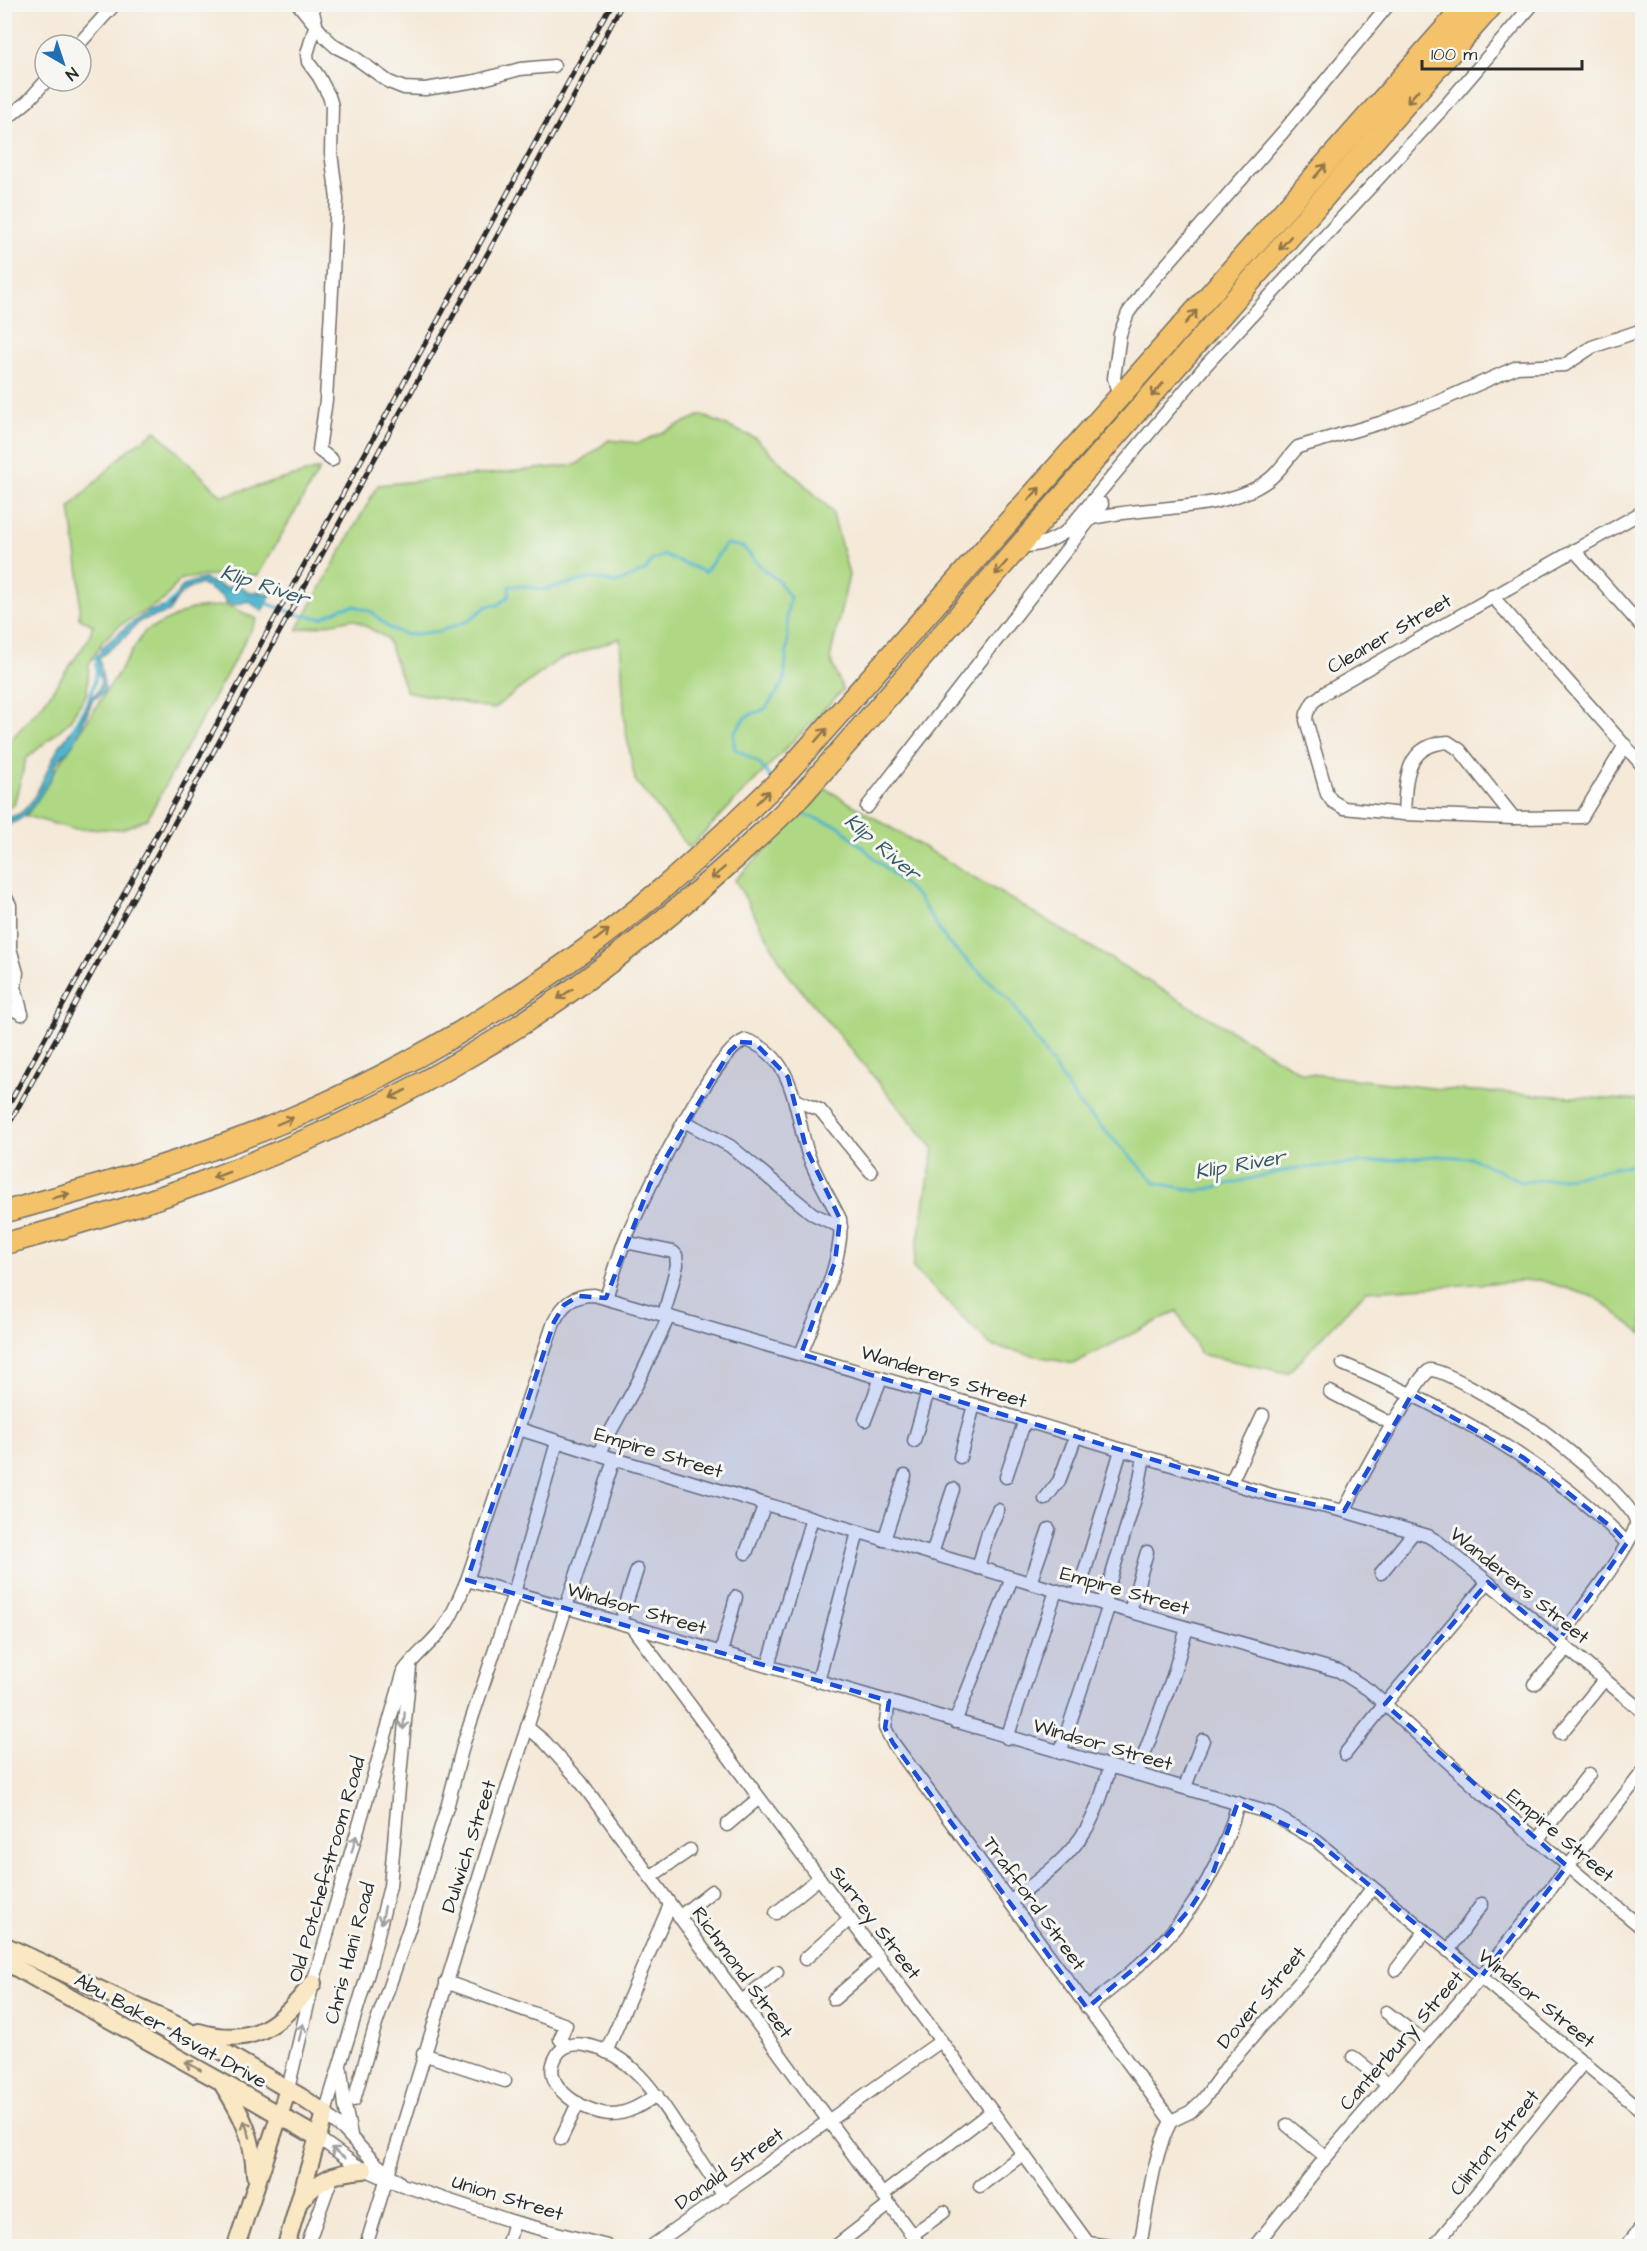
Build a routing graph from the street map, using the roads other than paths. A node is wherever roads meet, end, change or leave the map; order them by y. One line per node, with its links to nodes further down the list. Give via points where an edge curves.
1 (115, 4): 9 (street)
2 (298, 4): 8 (street)
3 (311, 4): 8 (street)
4 (1389, 4): 14 (street, via 1128,313 1120,334 1114,378)
5 (1467, 4): 14 (highway, one-way to 5)
6 (1493, 4): 20 (highway, one-way to 20)
7 (1533, 4): 19 (street, via 1448,103 1208,364)
8 (316, 24): 10 (street, via 336,47 389,82 405,88 425,89 520,69); 15 (street, via 307,54 332,106 331,153 337,199 326,399 319,450)
9 (89, 33)
10 (554, 66)
11 (35, 93): 12 (street)
12 (4, 120)
13 (1642, 330): 18 (street, via 1592,347 1565,365 1516,367 1440,401 1298,447 1268,480 1240,495)
14 (1119, 398): 34 (highway, one-way to 14, via 136,1175 312,1110 467,1027 565,963 661,890 782,778)
15 (332, 460)
16 (1102, 504): 18 (street)
17 (1642, 512): 21 (street, Cleaner Street)
18 (1090, 519): 19 (street); 26 (street)
19 (1066, 532): 20 (street, via 1045,543)
20 (1020, 547): 37 (highway, one-way to 37, via 800,797 673,912 583,981 477,1052 323,1131 237,1169 143,1203)
21 (1574, 550): 22 (street, Cleaner Street); 23 (street)
22 (1492, 596): 24 (street); 27 (street, Cleaner Street, via 1326,692 1309,707 1308,728 1323,785 1332,801 1350,810)
23 (1642, 627)
24 (1625, 746): 25 (street); 28 (street, Cleaner Street, via 1582,817)
25 (1642, 765)
26 (867, 807)
27 (1404, 814): 28 (street, Cleaner Street); 28 (street, via 1409,767 1425,749 1448,742 1460,750)
28 (1514, 818)
29 (4, 894): 30 (street, via 10,905 10,948 22,1014)
30 (4, 1005)
31 (795, 1100): 32 (street, via 788,1077 778,1062 746,1040 730,1051); 33 (street, via 820,1110); 35 (street, via 806,1148)
32 (684, 1121): 35 (street, via 730,1146 813,1214); 36 (street)
33 (872, 1172)
34 (4, 1212)
35 (841, 1227): 40 (street, via 835,1262)
36 (625, 1242): 38 (street); 39 (street, via 676,1255)
37 (4, 1244)
38 (606, 1298): 39 (street, Wanderers Street); 51 (street, Wanderers Street, via 594,1294 578,1296 559,1312)
39 (666, 1315): 40 (street, Wanderers Street); 56 (street, via 638,1382)
40 (801, 1354): 42 (street, Wanderers Street)
41 (1343, 1364): 45 (street)
42 (881, 1378): 43 (street, Wanderers Street); 48 (street)
43 (928, 1391): 46 (street, Wanderers Street); 53 (street)
44 (1330, 1392): 50 (street)
45 (1412, 1394): 50 (street); 73 (street, via 1524,1458 1585,1504); 73 (street, via 1427,1372 1436,1370 1544,1431 1611,1489 1630,1511 1636,1524)
46 (974, 1405): 49 (street, Wanderers Street); 57 (street)
47 (1263, 1415): 62 (street)
48 (865, 1420)
49 (1025, 1420): 52 (street, Wanderers Street); 61 (street)
50 (1392, 1424): 67 (street)
51 (519, 1429): 54 (street, Empire Street); 81 (street, Wanderers Street)
52 (1076, 1436): 55 (street, Wanderers Street); 64 (street, via 1059,1481)
53 (914, 1441)
54 (557, 1442): 56 (street, Empire Street); 85 (street)
55 (1121, 1450): 58 (street, Wanderers Street); 87 (street)
56 (598, 1455): 59 (street, Empire Street)
57 (960, 1457)
58 (1144, 1457): 62 (street, Wanderers Street); 88 (street)
59 (614, 1459): 65 (street, Empire Street); 89 (street, Dulwich Street)
60 (905, 1476): 72 (street)
61 (1006, 1477)
62 (1231, 1482): 67 (street, Wanderers Street)
63 (953, 1489): 76 (street)
64 (1045, 1499)
65 (765, 1504): 68 (street, Empire Street); 75 (street)
66 (998, 1510): 77 (street)
67 (1344, 1512): 71 (street, Wanderers Street)
68 (812, 1518): 70 (street, Empire Street); 96 (street)
69 (1049, 1529): 83 (street)
70 (858, 1532): 72 (street, Empire Street); 98 (street)
71 (1414, 1532): 79 (street); 82 (street, Wanderers Street, via 1438,1542)
72 (884, 1540): 76 (street, Empire Street)
73 (1627, 1543): 93 (street)
74 (1147, 1552): 90 (street)
75 (746, 1553)
76 (932, 1554): 77 (street, Empire Street)
77 (978, 1568): 80 (street, Empire Street)
78 (637, 1570): 91 (street)
79 (1381, 1573)
80 (1012, 1578): 83 (street, Empire Street); 103 (street)
81 (466, 1581): 85 (street, Windsor Street); 95 (street, Wanderers Street, via 447,1623)
82 (1488, 1582): 93 (street, Wanderers Street); 101 (street)
83 (1030, 1583): 84 (street, Empire Street)
84 (1056, 1591): 87 (street, Empire Street); 106 (street)
85 (514, 1593): 89 (street, Windsor Street); 161 (street)
86 (736, 1597): 94 (street)
87 (1077, 1597): 88 (street, Empire Street)
88 (1106, 1605): 90 (street, Empire Street); 108 (street)
89 (565, 1607): 91 (street, Windsor Street); 104 (street, Dulwich Street)
90 (1130, 1611): 92 (street, Empire Street)
91 (625, 1625): 94 (street, Windsor Street); 115 (street, Surrey Street)
92 (1187, 1628): 101 (street, Empire Street, via 1339,1671); 112 (street)
93 (1563, 1645): 97 (street, Wanderers Street); 99 (street)
94 (721, 1653): 96 (street, Windsor Street)
95 (409, 1663): 142 (street, Old Potchefstroom Road, one-way to 95); 154 (street, Chris Hani Road, one-way to 154, via 390,1886)
96 (768, 1666): 98 (street, Windsor Street)
97 (1604, 1680): 102 (street, Wanderers Street); 105 (street)
98 (818, 1681): 100 (street, Windsor Street)
99 (1534, 1684)
100 (889, 1701): 103 (street, Windsor Street); 125 (street, Trafford Street, via 885,1728 893,1743)
101 (1385, 1704): 109 (street); 118 (street, Empire Street)
102 (1642, 1711)
103 (955, 1722): 106 (street, Windsor Street)
104 (527, 1727): 121 (street, Richmond Street, via 581,1782); 141 (street, Dulwich Street)
105 (1561, 1733)
106 (1007, 1738): 108 (street, Windsor Street)
107 (1203, 1740): 114 (street)
108 (1060, 1753): 110 (street, Windsor Street)
109 (1345, 1754)
110 (1110, 1767): 112 (street, Windsor Street); 125 (street, via 1093,1816 1077,1843 1053,1869)
111 (1642, 1773): 120 (street, Canterbury Street)
112 (1137, 1774): 114 (street, Windsor Street)
113 (1589, 1774): 118 (street)
114 (1185, 1787): 116 (street, Windsor Street)
115 (759, 1798): 117 (street); 122 (street, Surrey Street)
116 (1238, 1803): 123 (street, Windsor Street, via 1270,1813 1300,1830); 145 (street, via 1213,1873 1190,1909 1148,1958)
117 (726, 1825)
118 (1537, 1840): 120 (street, Empire Street)
119 (690, 1850): 121 (street)
120 (1567, 1866): 131 (street, Empire Street); 140 (street, Canterbury Street)
121 (650, 1877): 127 (street, Richmond Street)
122 (819, 1878): 128 (street); 130 (street, Surrey Street)
123 (1372, 1888): 132 (street, Windsor Street); 168 (street, Dover Street, via 1320,1959 1203,2100)
124 (712, 1891): 129 (street)
125 (1010, 1902): 145 (street, Trafford Street)
126 (1482, 1904): 134 (street)
127 (670, 1905): 129 (street, Richmond Street); 151 (street)
128 (776, 1913)
129 (679, 1917): 144 (street, Richmond Street)
130 (850, 1919): 135 (street); 136 (street, Surrey Street)
131 (1642, 1928)
132 (1425, 1932): 134 (street, Windsor Street); 138 (street)
133 (4, 1945): 147 (main road, Abu Baker Asvat Drive)
134 (1448, 1951): 140 (street, Windsor Street)
135 (805, 1959)
136 (880, 1959): 143 (street); 148 (street, Surrey Street)
137 (4, 1961): 156 (main road, Abu Baker Asvat Drive, one-way to 137)
138 (1396, 1970)
139 (777, 1972): 144 (street)
140 (1480, 1978): 149 (street, Canterbury Street); 155 (street, Windsor Street)
141 (446, 1982): 150 (street, via 566,2025 560,2039); 152 (street, Dulwich Street)
142 (313, 1983): 147 (main road, via 287,2014 258,2033 226,2037); 159 (street, Old Potchefstroom Road, one-way to 142)
143 (834, 1999)
144 (741, 2001): 167 (street, Richmond Street)
145 (1087, 2008): 168 (street, Trafford Street)
146 (1386, 2012): 149 (street)
147 (181, 2027): 159 (main road, Abu Baker Asvat Drive)
148 (940, 2041): 163 (street, Surrey Street); 167 (street, Donald Street)
149 (1425, 2042): 158 (street, Canterbury Street)
150 (566, 2046): 151 (street, via 577,2044); 162 (street, via 557,2054 552,2067 553,2080 559,2090)
151 (606, 2052): 160 (street, via 633,2069)
152 (423, 2054): 157 (street); 177 (street, Dulwich Street)
153 (1353, 2057): 158 (street)
154 (340, 2062): 165 (street, Chris Hani Road); 171 (street)
155 (1584, 2062): 164 (street, Windsor Street); 200 (street, Clinton Street)
156 (220, 2081): 166 (main road, Abu Baker Asvat Drive); 178 (main road, one-way to 156, via 247,2128)
157 (506, 2081)
158 (1388, 2085): 174 (street, Canterbury Street)
159 (288, 2089): 165 (main road, Abu Baker Asvat Drive); 166 (main road)
160 (657, 2095): 162 (street, via 639,2107 612,2114); 180 (street)
161 (354, 2100)
162 (578, 2103): 172 (street)
163 (992, 2111): 173 (street, Surrey Street); 181 (street)
164 (1642, 2111)
165 (325, 2113): 170 (main road, Chris Hani Road); 171 (street, Union Street)
166 (279, 2115): 170 (main road, Abu Baker Asvat Drive); 178 (main road)
167 (828, 2121): 180 (street, Donald Street); 181 (street, Richmond Street)
168 (1171, 2121): 198 (street, via 1158,2159)
169 (1287, 2125): 174 (street)
170 (317, 2137): 175 (street, Union Street, one-way to 170); 182 (main road, Chris Hani Road)
171 (351, 2137): 177 (street, Union Street)
172 (561, 2139)
173 (1023, 2154): 179 (street); 187 (street, Surrey Street)
174 (1326, 2157): 199 (street, Canterbury Street)
175 (364, 2170): 176 (main road); 177 (street, Union Street)
176 (333, 2174): 182 (main road); 190 (street)
177 (386, 2175): 184 (street, Union Street); 191 (street, Dulwich Street)
178 (255, 2185): 188 (main road)
179 (980, 2186)
180 (723, 2196): 194 (street, Donald Street)
181 (886, 2200): 186 (street, Richmond Street); 195 (street)
182 (300, 2201): 189 (main road, Chris Hani Road)
183 (944, 2212): 186 (street)
184 (514, 2222): 192 (street); 193 (street, Union Street)
185 (1642, 2227): 201 (street)
186 (912, 2235): 196 (street, Richmond Street)
187 (1088, 2245): 197 (street)
188 (236, 2247)
189 (286, 2247)
190 (307, 2247)
191 (366, 2247)
192 (507, 2247)
193 (607, 2247)
194 (652, 2247)
195 (836, 2247)
196 (920, 2247)
197 (1110, 2247)
198 (1140, 2247)
199 (1255, 2247)
200 (1434, 2247)
201 (1626, 2247)

